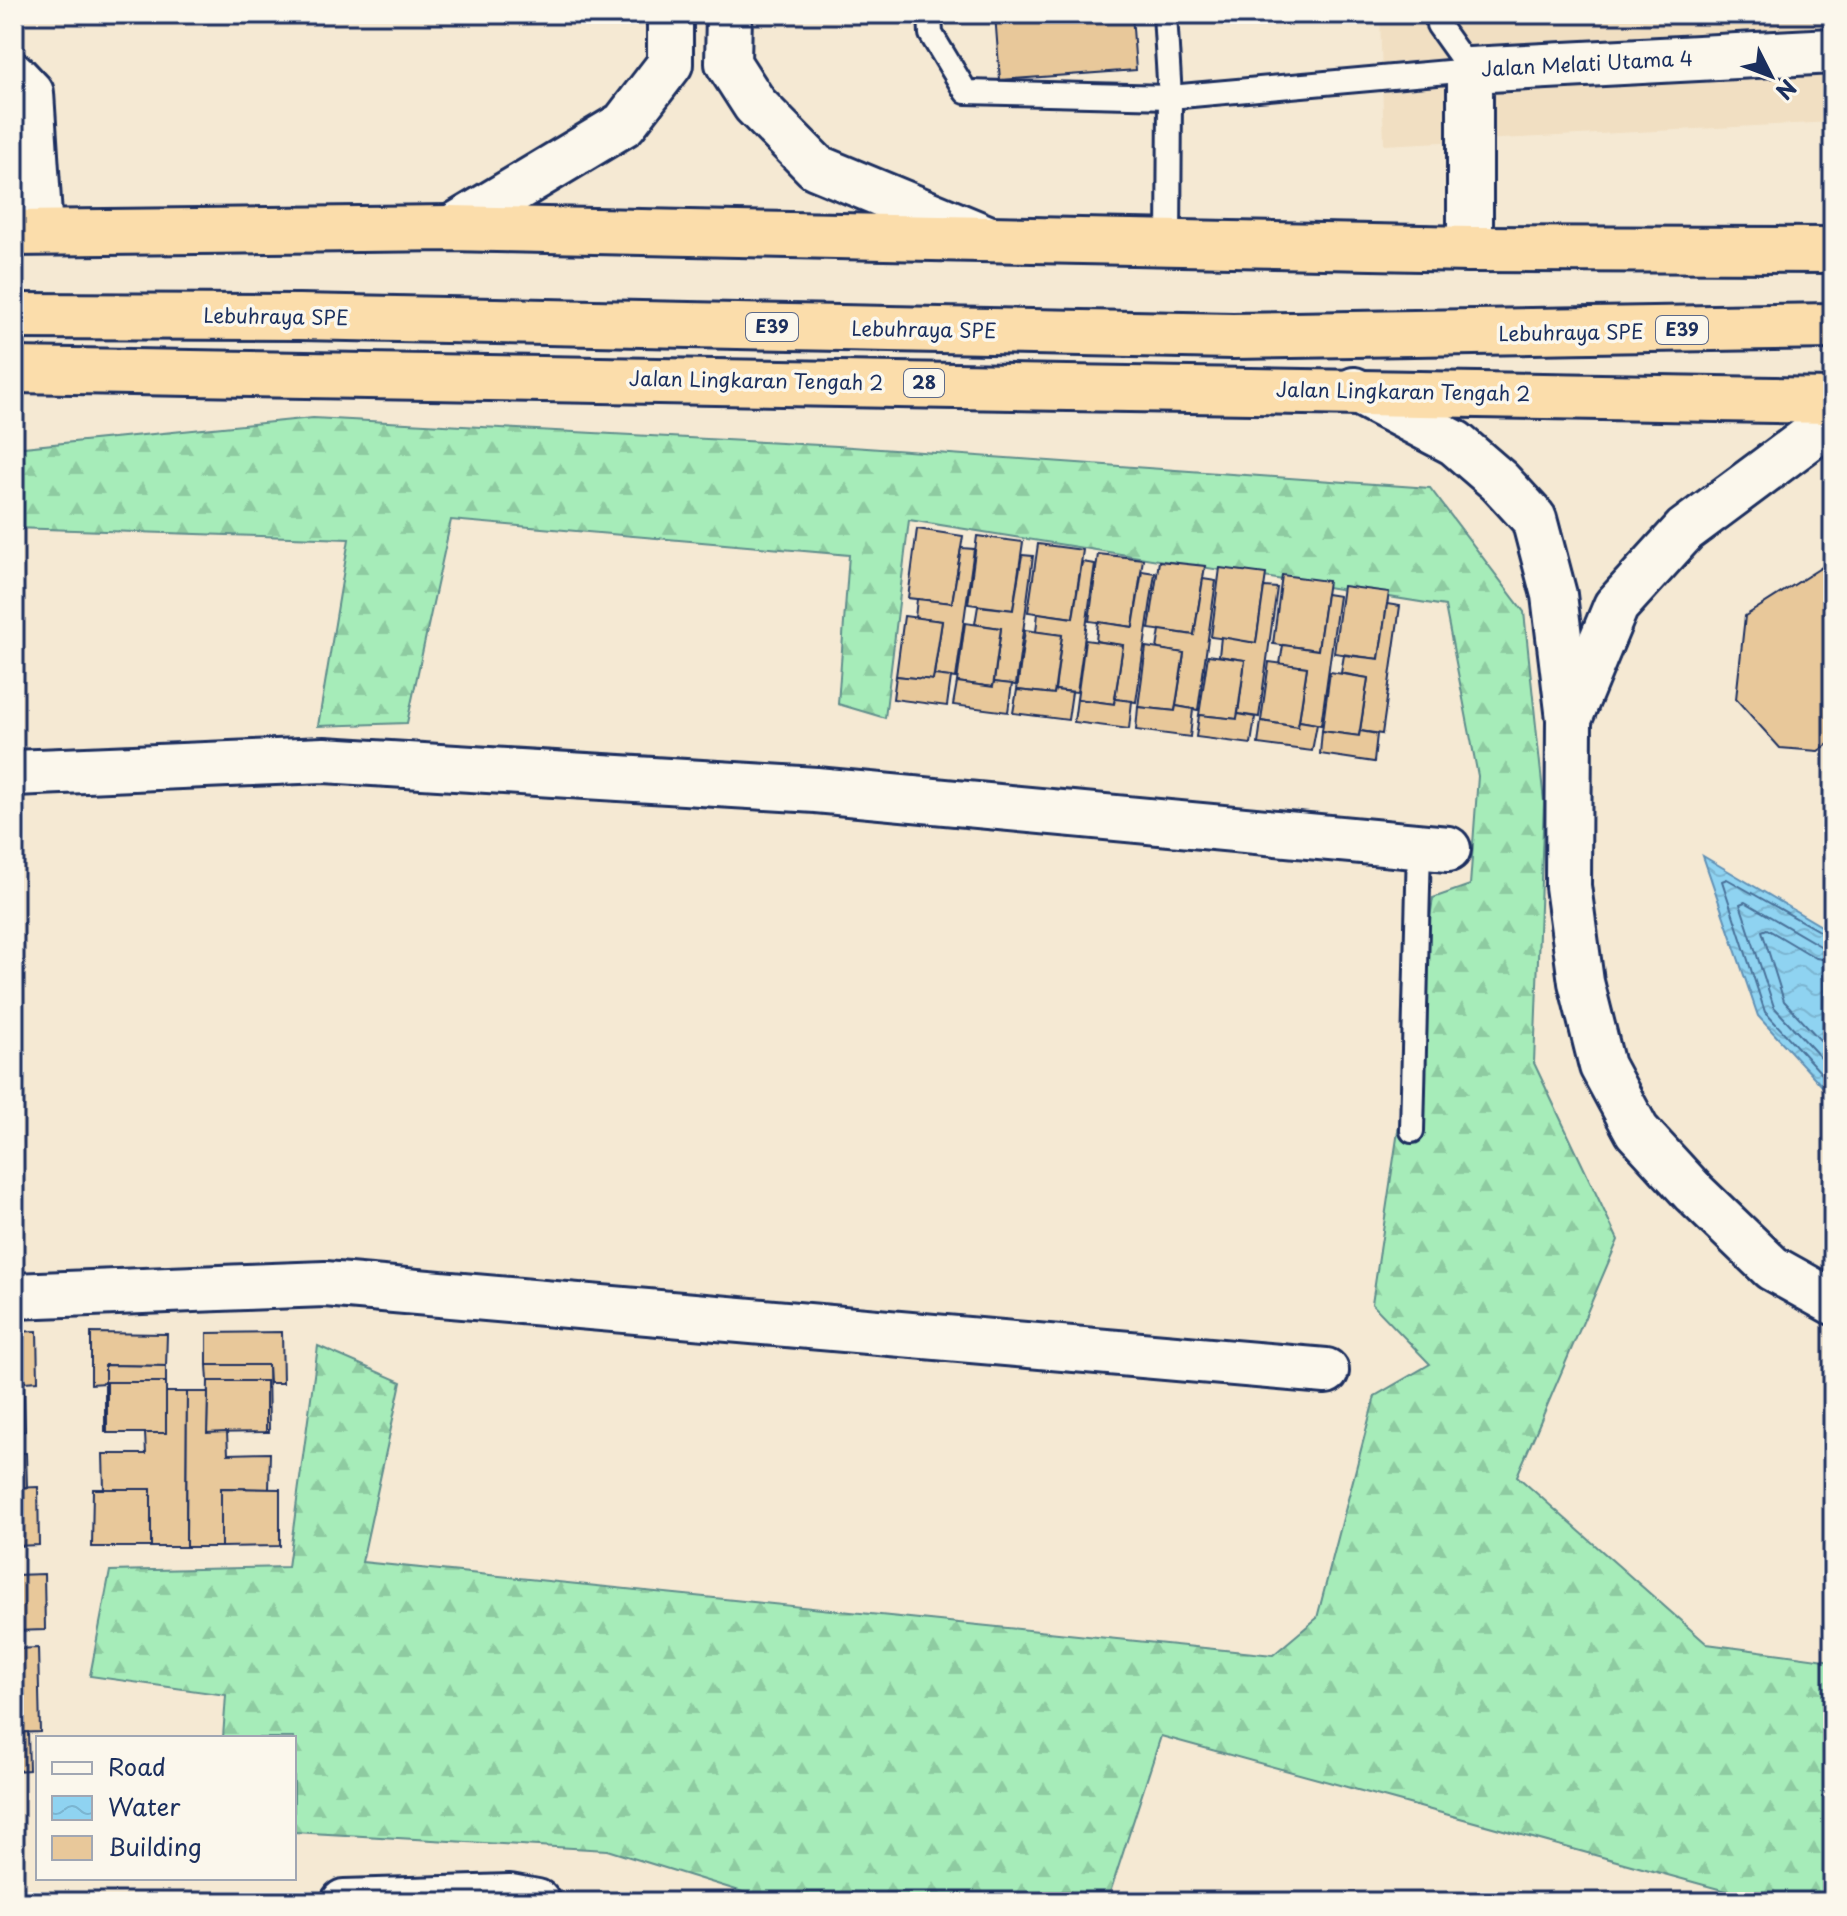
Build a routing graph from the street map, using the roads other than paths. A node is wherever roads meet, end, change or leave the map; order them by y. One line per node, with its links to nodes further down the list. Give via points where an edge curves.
1 (670, 14): 10 (street, via 670,64 624,124)
2 (729, 14): 12 (street, via 728,63 755,105 816,167)
3 (930, 14): 9 (lane, via 931,34 966,92)
4 (1165, 14): 9 (lane)
5 (1438, 14): 7 (lane, via 1438,25)
6 (1833, 51): 7 (street, Jalan Melati Utama 4)
7 (1470, 70): 9 (lane); 14 (street, Jalan Melati Utama 4)
8 (14, 75): 11 (street, via 31,93)
9 (1170, 97): 13 (lane)
10 (451, 228): 11 (highway); 12 (highway)
11 (27, 232)
12 (992, 240): 13 (highway)
13 (1169, 242): 14 (highway)
14 (1470, 249): 15 (highway)
15 (1833, 250)
16 (14, 316): 17 (highway, Lebuhraya SPE / E39, via 1233,336)
17 (1833, 326)
18 (14, 370): 19 (highway, Jalan Lingkaran Tengah 2 / 28)
19 (1354, 390): 20 (highway, Jalan Lingkaran Tengah 2 / 28); 22 (street, via 1455,443 1534,519 1554,595)
20 (1833, 401)
21 (1833, 420): 22 (street, via 1685,530 1616,606)
22 (1569, 719): 27 (street, via 1568,886 1581,982 1602,1066 1637,1131 1694,1193 1772,1268)
23 (14, 773): 24 (street, via 340,761 816,790)
24 (1433, 847): 25 (lane)
25 (1412, 1131)
26 (14, 1296): 28 (street, via 325,1284)
27 (1833, 1302)
28 (1326, 1371)
29 (344, 1902): 30 (street, via 510,1897)
30 (537, 1902)

